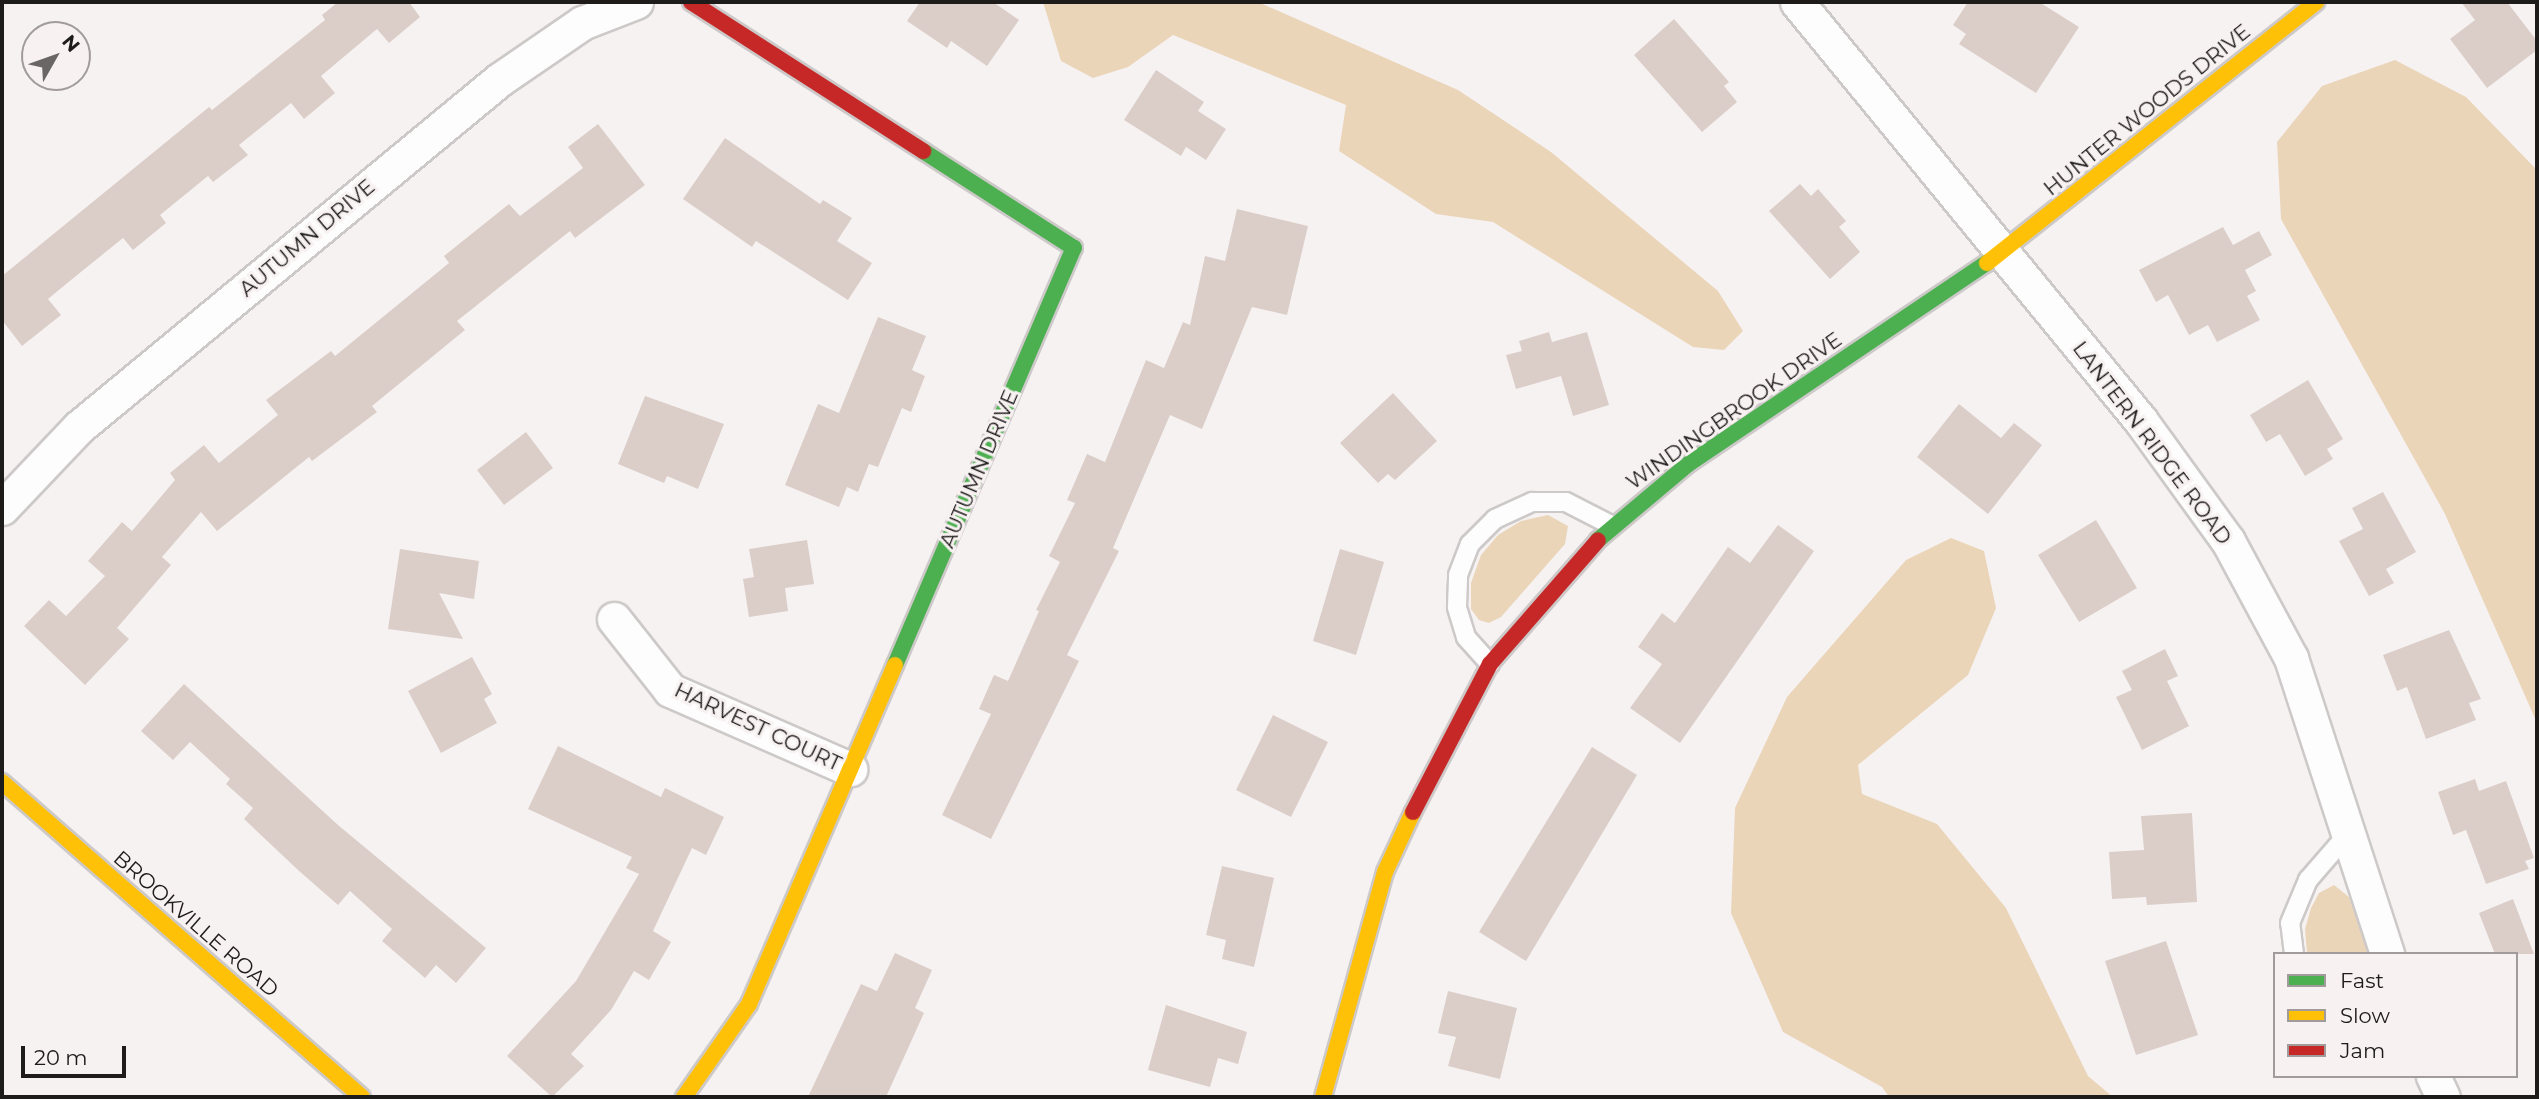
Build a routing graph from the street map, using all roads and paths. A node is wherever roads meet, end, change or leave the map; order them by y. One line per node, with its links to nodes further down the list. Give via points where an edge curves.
1 (636, 2): 6 (street, AUTUMN DRIVE, via 582,23 499,80 79,427)
2 (691, 2): 10 (street, AUTUMN DRIVE, via 1074,248)
3 (1797, 2): 5 (street, LANTERN RIDGE ROAD)
4 (2316, 2): 5 (street, HUNTER WOODS DRIVE)
5 (2005, 251): 7 (street, WINDINGBROOK DRIVE, via 1686,465); 12 (street, LANTERN RIDGE ROAD, via 2141,421 2228,541 2291,657)
6 (2, 508)
7 (1611, 525): 9 (street, WINDINGBROOK DRIVE); 9 (lane, via 1566,502 1532,502 1495,519 1471,544 1458,575 1457,607 1466,636)
8 (614, 619): 10 (street, HARVEST COURT, via 670,690)
9 (1490, 664): 18 (street, WINDINGBROOK DRIVE, via 1385,872)
10 (850, 769): 17 (street, AUTUMN DRIVE, via 749,1004)
11 (2, 782): 16 (street, BROOKVILLE ROAD)
12 (2347, 835): 13 (lane, via 2308,880 2290,923); 14 (street, LANTERN RIDGE ROAD)
13 (2294, 952)
14 (2386, 952)
15 (2434, 1078): 19 (street)
16 (362, 1097)
17 (684, 1097)
18 (1323, 1097)
19 (2443, 1097)

